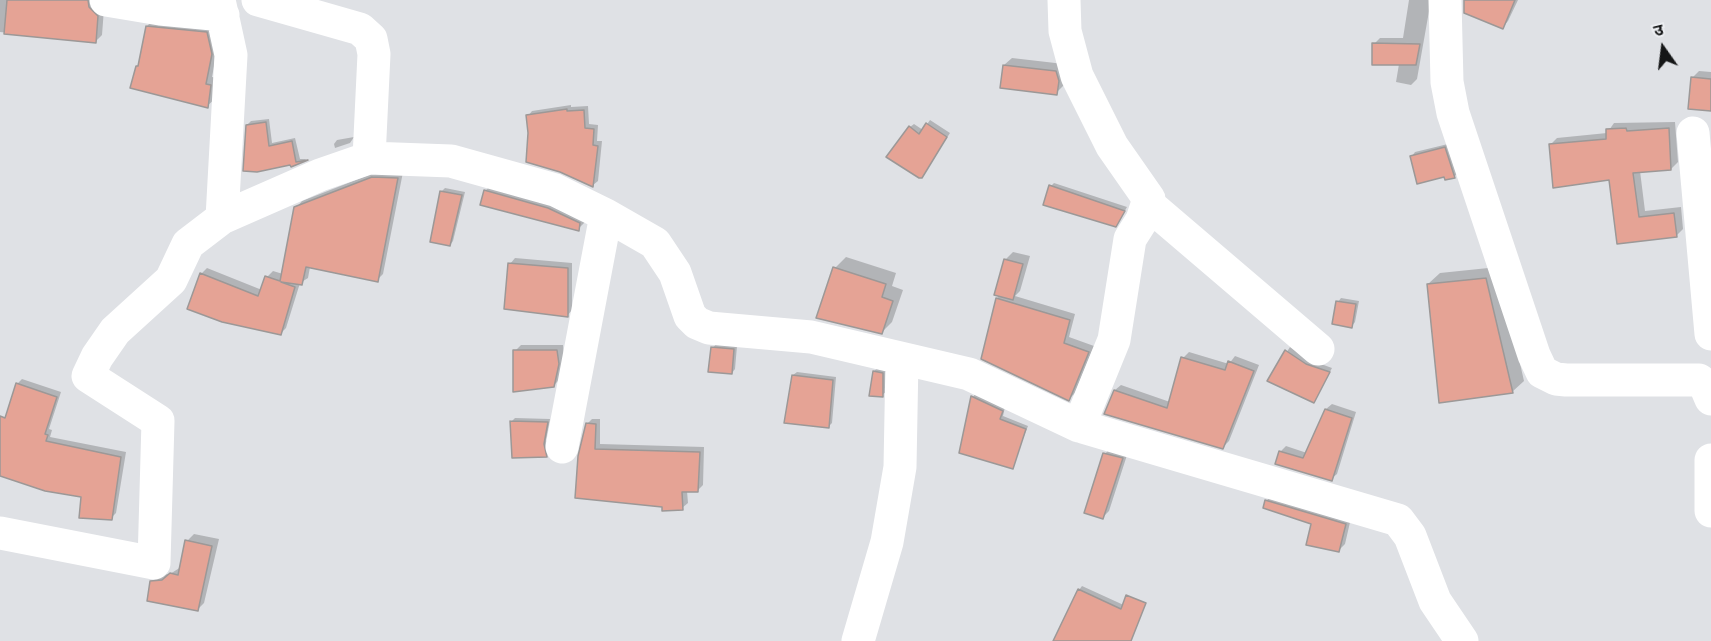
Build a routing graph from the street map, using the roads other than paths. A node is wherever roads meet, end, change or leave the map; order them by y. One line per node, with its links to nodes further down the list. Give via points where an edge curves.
1 (258, 0): 7 (street, via 360,29 371,39 374,54)
2 (1064, 0): 8 (street, via 1065,31 1077,76 1112,146 1149,199)
3 (1445, 0): 14 (street, via 1446,70 1453,113 1542,372 1556,379 1692,379)
4 (113, 2): 5 (street, via 160,9)
5 (221, 7): 10 (street, via 231,55)
6 (1693, 133): 11 (street)
7 (369, 158): 9 (street, via 451,161 555,190); 10 (street)
8 (1147, 203): 12 (street); 15 (street, via 1130,239 1114,340)
9 (606, 215): 13 (street, via 655,243 666,256 684,303 697,323 709,328 811,337); 16 (street)
10 (222, 218): 19 (street, via 188,244 171,280 115,331 88,376 158,421 154,563)
11 (1711, 334)
12 (1318, 349)
13 (902, 359): 15 (street, via 969,374); 20 (street, via 900,467 887,542)
14 (1708, 383)
15 (1079, 426): 21 (street, via 1398,520 1410,536 1435,601)
16 (562, 447)
17 (1711, 460): 18 (street)
18 (1711, 511)
19 (0, 533)
20 (858, 641)
21 (1462, 641)

